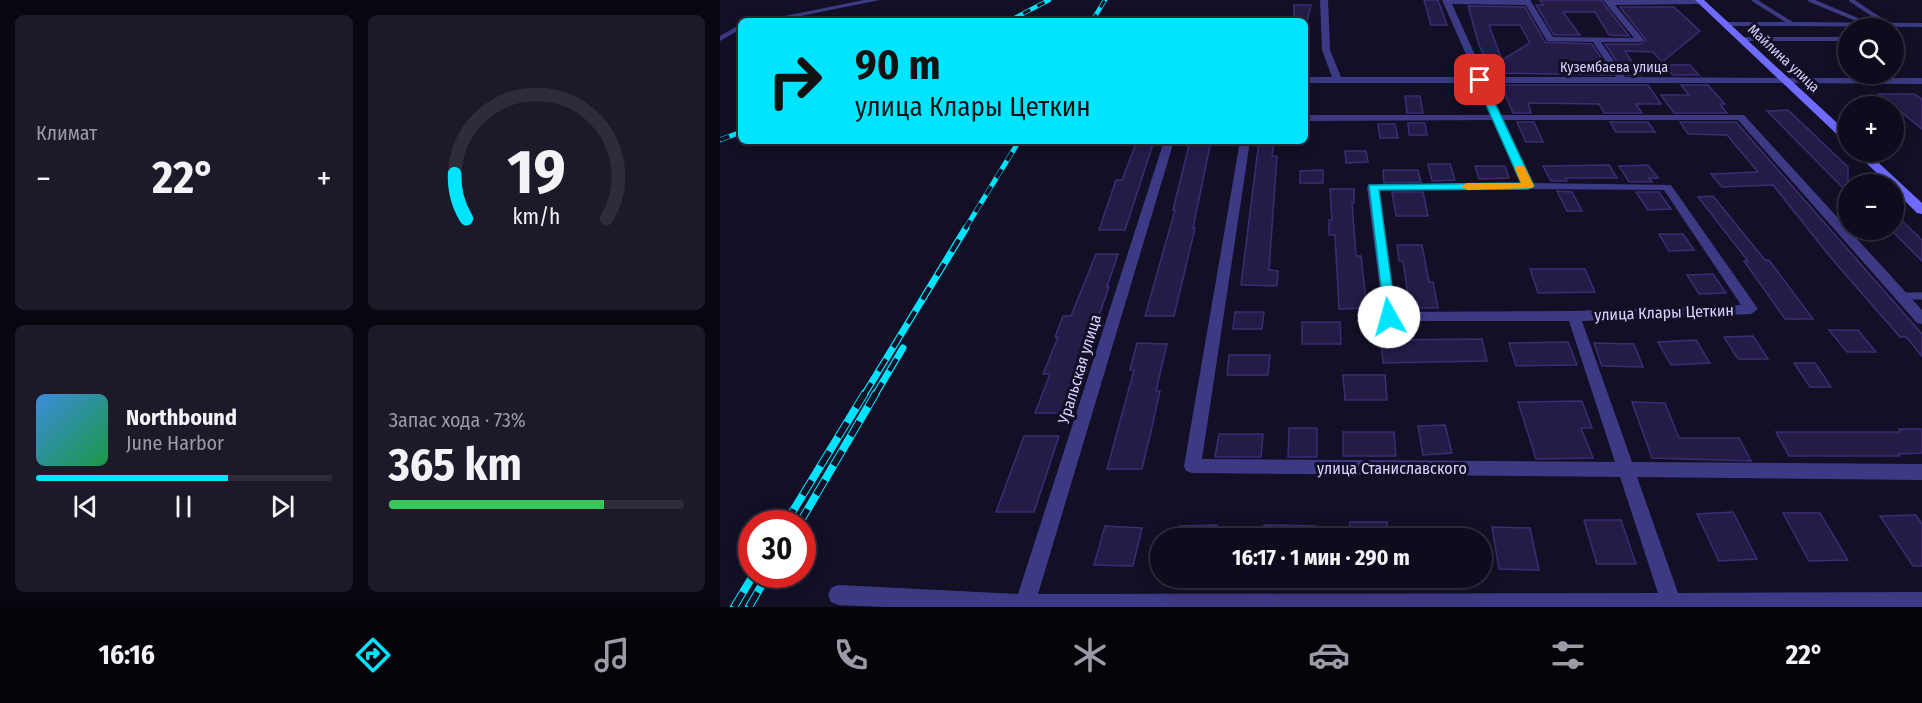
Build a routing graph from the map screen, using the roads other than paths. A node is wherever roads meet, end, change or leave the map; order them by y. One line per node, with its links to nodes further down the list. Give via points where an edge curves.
1 (876, 0): 10 (street)
2 (1324, 0): 26 (street, via 1326,50)
3 (1754, 0): 14 (lane)
4 (1810, 0): 11 (lane)
5 (1851, 0): 12 (lane)
6 (1447, 1): 8 (street); 23 (street)
7 (1700, 1): 9 (street); 13 (main road, Майлина улица)
8 (1527, 2): 22 (street, via 1550,39)
9 (1609, 2): 22 (street, via 1640,40)
10 (780, 18)
11 (1856, 18)
12 (1878, 18)
13 (1726, 24): 14 (lane); 20 (main road, Майлина улица)
14 (1792, 24): 17 (lane)
15 (1904, 24): 16 (lane)
16 (1922, 24)
17 (1838, 25)
18 (738, 28): 19 (street)
19 (720, 39)
20 (1742, 39): 21 (lane); 24 (main road, Майлина улица)
21 (1838, 39)
22 (1596, 40): 27 (street)
23 (1480, 80): 26 (street, Кузембаева улица); 27 (street, Кузембаева улица); 30 (street)
24 (1786, 80): 27 (street, Кузембаева улица); 28 (street, Кузембаева улица); 31 (main road, Майлина улица)
25 (1308, 81): 26 (street, Кузембаева улица)
26 (1338, 81)
27 (1623, 81)
28 (1922, 81)
29 (1308, 118): 30 (street)
30 (1497, 118): 35 (street); 37 (street, via 1741,117)
31 (1838, 129)
32 (1168, 144): 45 (street, Уральская улица)
33 (1245, 144): 41 (street, улица Станиславского, via 1192,466)
34 (1872, 162): 36 (main road)
35 (1528, 186): 39 (street, улица Клары Цеткин, via 1667,187 1751,309); 39 (street, улица Клары Цеткин, via 1373,187 1389,317)
36 (1922, 210)
37 (1902, 296): 38 (lane); 40 (street)
38 (1922, 296)
39 (1574, 316): 41 (street, улица Клары Цеткин)
40 (1922, 319)
41 (1628, 470): 42 (street, улица Станиславского); 46 (street, улица Клары Цеткин)
42 (1922, 472)
43 (838, 595): 45 (street)
44 (1922, 602): 46 (street)
45 (1024, 605): 46 (street)
46 (1672, 605)

